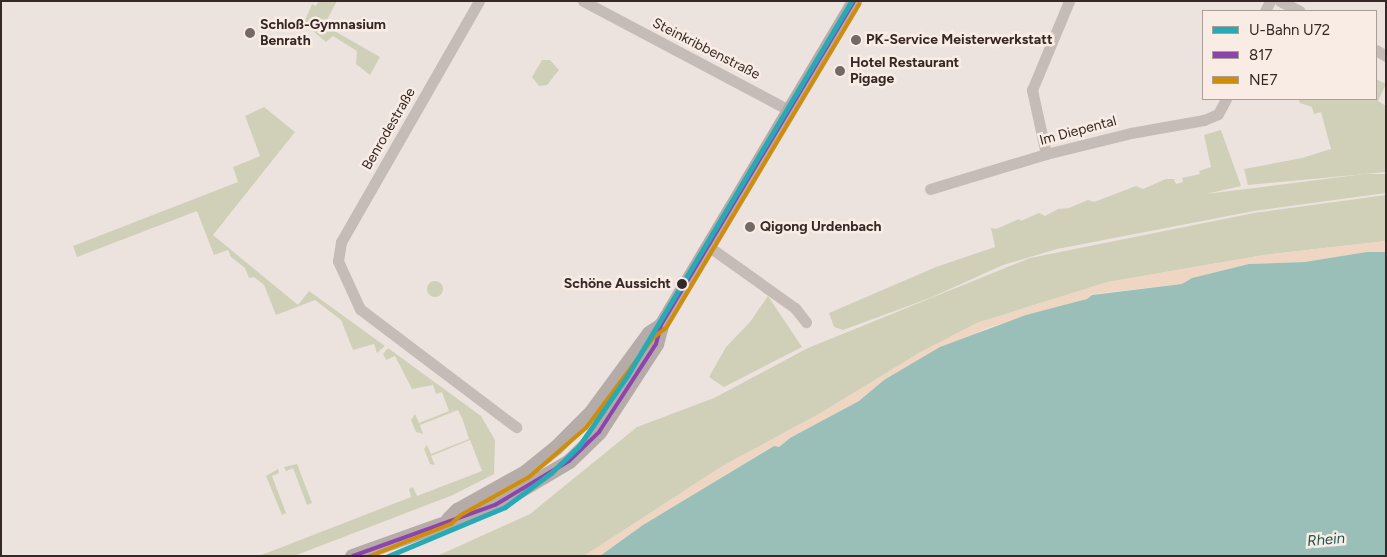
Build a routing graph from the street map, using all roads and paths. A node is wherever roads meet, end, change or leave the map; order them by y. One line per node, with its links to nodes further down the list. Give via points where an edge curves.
1 (479, 1): 14 (street, Benrodestraße, via 341,242 338,262 360,310)
2 (583, 1): 8 (street, Steinkribbenstraße)
3 (854, 1): 8 (main road)
4 (1068, 1): 9 (street, via 1032,90)
5 (1280, 1): 6 (street)
6 (1298, 10)
7 (1225, 100): 9 (street, Im Diepental, via 1218,114 1204,120 1131,133)
8 (789, 110): 11 (main road)
9 (1046, 154): 10 (street, Im Diepental)
10 (930, 189)
11 (708, 246): 12 (street, via 795,308); 13 (main road)
12 (806, 322)
13 (661, 325): 15 (main road, via 649,333 591,412 556,447 525,472 457,510); 15 (main road, via 656,344 611,416 569,461 496,505 460,520)
14 (516, 427)
15 (448, 519): 16 (main road)
16 (352, 556)

